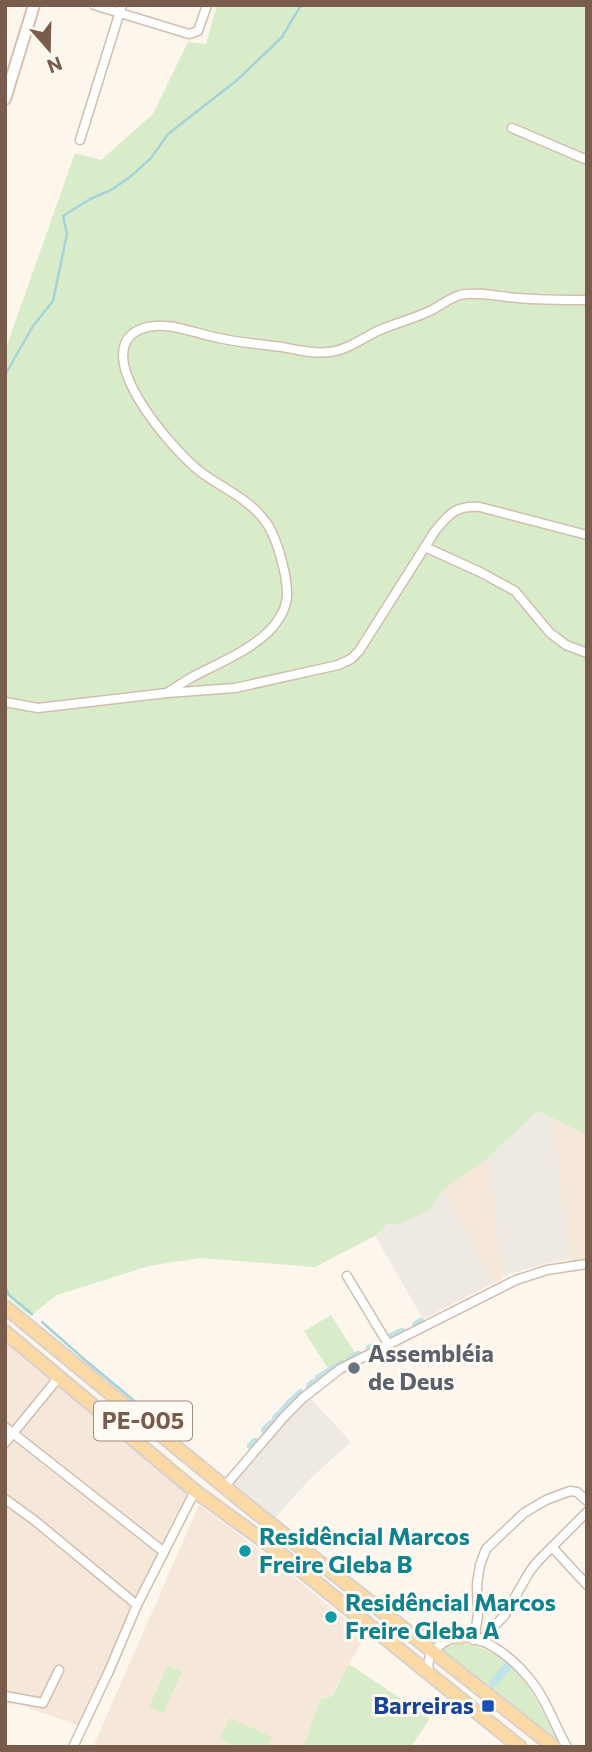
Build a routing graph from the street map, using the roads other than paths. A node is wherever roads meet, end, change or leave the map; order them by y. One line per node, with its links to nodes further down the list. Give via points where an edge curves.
1 (34, 5): 5 (street)
2 (94, 5): 4 (street)
3 (206, 5): 4 (street, via 194,34)
4 (120, 10): 7 (street)
5 (5, 99)
6 (512, 128): 8 (street)
7 (80, 140)
8 (587, 160)
9 (587, 300): 13 (street, via 460,295 332,352 220,339 161,326 141,329 127,338 122,353 124,371 144,408 176,450 267,523 286,587 286,605 270,630 238,654)
10 (587, 535): 11 (street, via 471,506 447,516)
11 (425, 547): 12 (street, via 515,591 550,633); 13 (street, via 351,659 235,688)
12 (587, 653)
13 (167, 693): 14 (street, via 38,708)
14 (5, 702)
15 (587, 1264): 19 (street, via 516,1280)
16 (347, 1276): 19 (street)
17 (5, 1307): 24 (main road, PE-005)
18 (5, 1332): 20 (main road, PE-005)
19 (388, 1344): 24 (street, via 340,1369 303,1398)
20 (59, 1377): 22 (street); 25 (main road, PE-005)
21 (5, 1427): 22 (street)
22 (13, 1434): 23 (street); 30 (street)
23 (5, 1443)
24 (225, 1486): 33 (main road, PE-005)
25 (195, 1491): 30 (street); 38 (main road, PE-005, via 276,1550)
26 (5, 1499): 32 (street)
27 (587, 1501): 35 (street, via 570,1491 546,1500 524,1513 486,1549 478,1574)
28 (587, 1512): 29 (street)
29 (552, 1547): 31 (street); 35 (street, via 530,1571 504,1616)
30 (164, 1552): 32 (street)
31 (587, 1585)
32 (137, 1605): 40 (street)
33 (410, 1634): 34 (main road); 36 (main road, PE-005)
34 (460, 1637): 35 (street); 36 (street)
35 (477, 1640): 43 (street, via 498,1650 521,1670 538,1691)
36 (433, 1651): 38 (street); 42 (main road, PE-005)
37 (59, 1670): 39 (street, via 43,1703)
38 (429, 1675): 41 (main road, PE-005)
39 (5, 1696)
40 (73, 1747)
41 (520, 1747)
42 (554, 1747)
43 (567, 1747)

